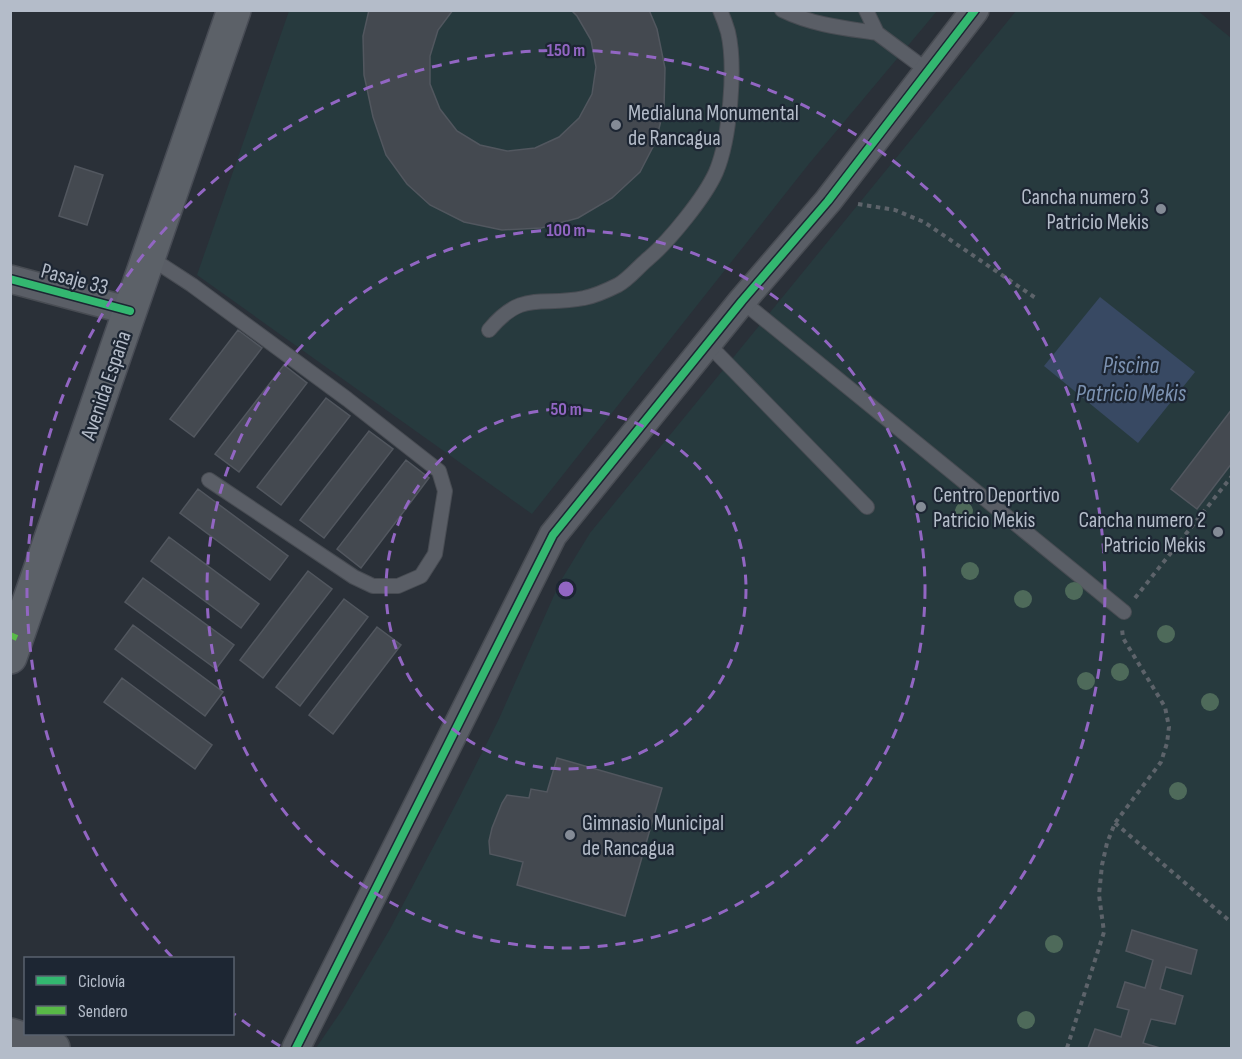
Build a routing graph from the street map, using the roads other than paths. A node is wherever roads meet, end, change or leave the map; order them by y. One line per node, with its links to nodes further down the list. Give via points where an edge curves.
1 (234, 10): 8 (main road, Avenida España)
2 (720, 10): 12 (lane, via 732,61 726,141 716,173 695,203 665,244 620,284 585,298 517,305)
3 (782, 10): 6 (lane, via 821,25)
4 (866, 10): 6 (lane)
5 (975, 10): 7 (street)
6 (877, 33): 7 (lane)
7 (928, 71): 10 (street, via 828,201)
8 (149, 257): 11 (main road, Avenida España); 14 (lane, via 329,385 439,471 445,491 435,554 421,576 398,586 373,586)
9 (10, 279): 11 (street, Pasaje 33)
10 (742, 301): 13 (street); 16 (lane)
11 (130, 311): 17 (main road, Avenida España)
12 (489, 330)
13 (708, 344): 15 (lane); 20 (street, via 553,535)
14 (209, 480)
15 (867, 507)
16 (1125, 612)
17 (13, 643)
18 (10, 1035): 19 (street)
19 (52, 1048)
20 (296, 1048)

